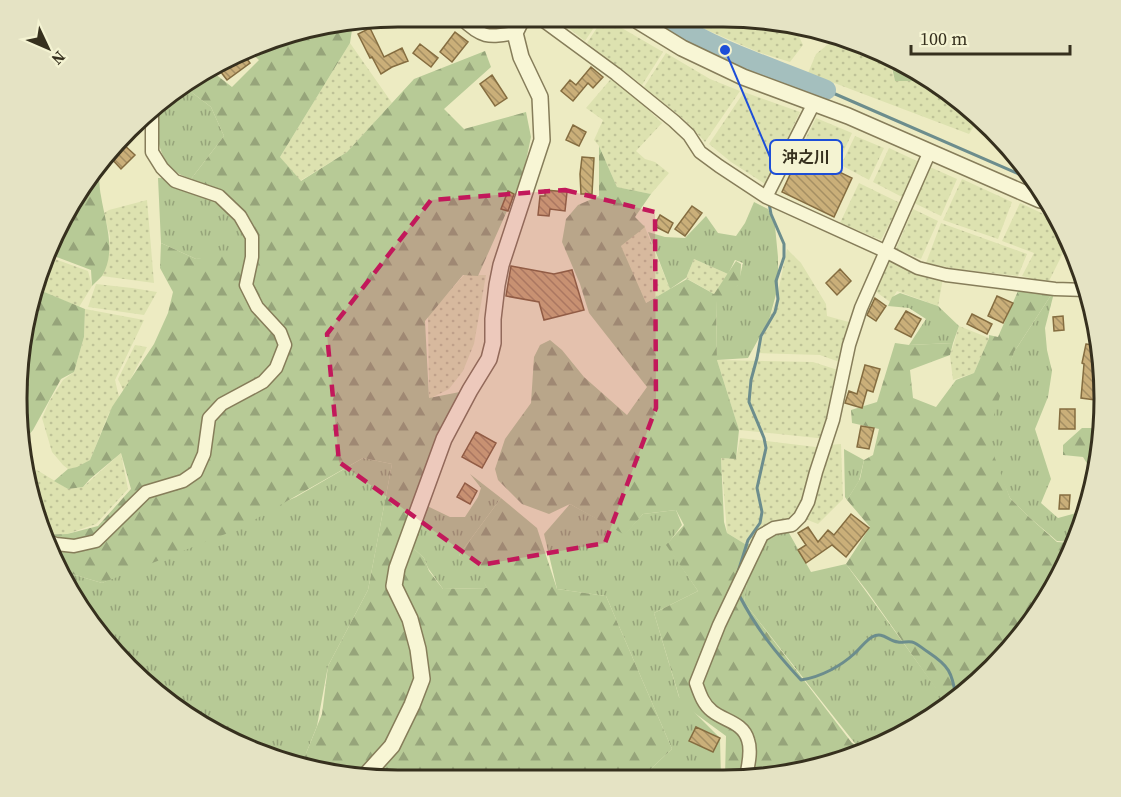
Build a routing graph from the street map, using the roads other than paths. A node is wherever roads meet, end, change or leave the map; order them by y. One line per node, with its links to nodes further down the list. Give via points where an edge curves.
1 (471, 27): 2 (street, via 497,37)
2 (517, 27)
3 (519, 27): 14 (street, via 521,57 540,97 542,140 501,265 489,359 444,439 397,572 394,586 410,619 422,679 392,746)
4 (552, 27): 9 (street, via 674,121 699,152)
5 (649, 27): 6 (street, via 743,77)
6 (814, 102): 8 (street); 9 (street)
7 (152, 121): 13 (street, via 152,152 162,168 175,181 219,196 240,216 252,237 246,285 285,345 276,368 263,382 222,404 209,418 204,454 196,472 183,482 147,492 96,541 74,546)
8 (930, 151): 10 (street); 11 (street)
9 (766, 197): 11 (street)
10 (1034, 198)
11 (887, 252): 12 (street, via 918,268 946,275); 15 (street, via 849,345 833,420 808,502 792,525 762,535 696,683 703,702 712,712 738,724 748,739)
12 (1077, 290)
13 (56, 544)
14 (371, 769)
15 (747, 769)

